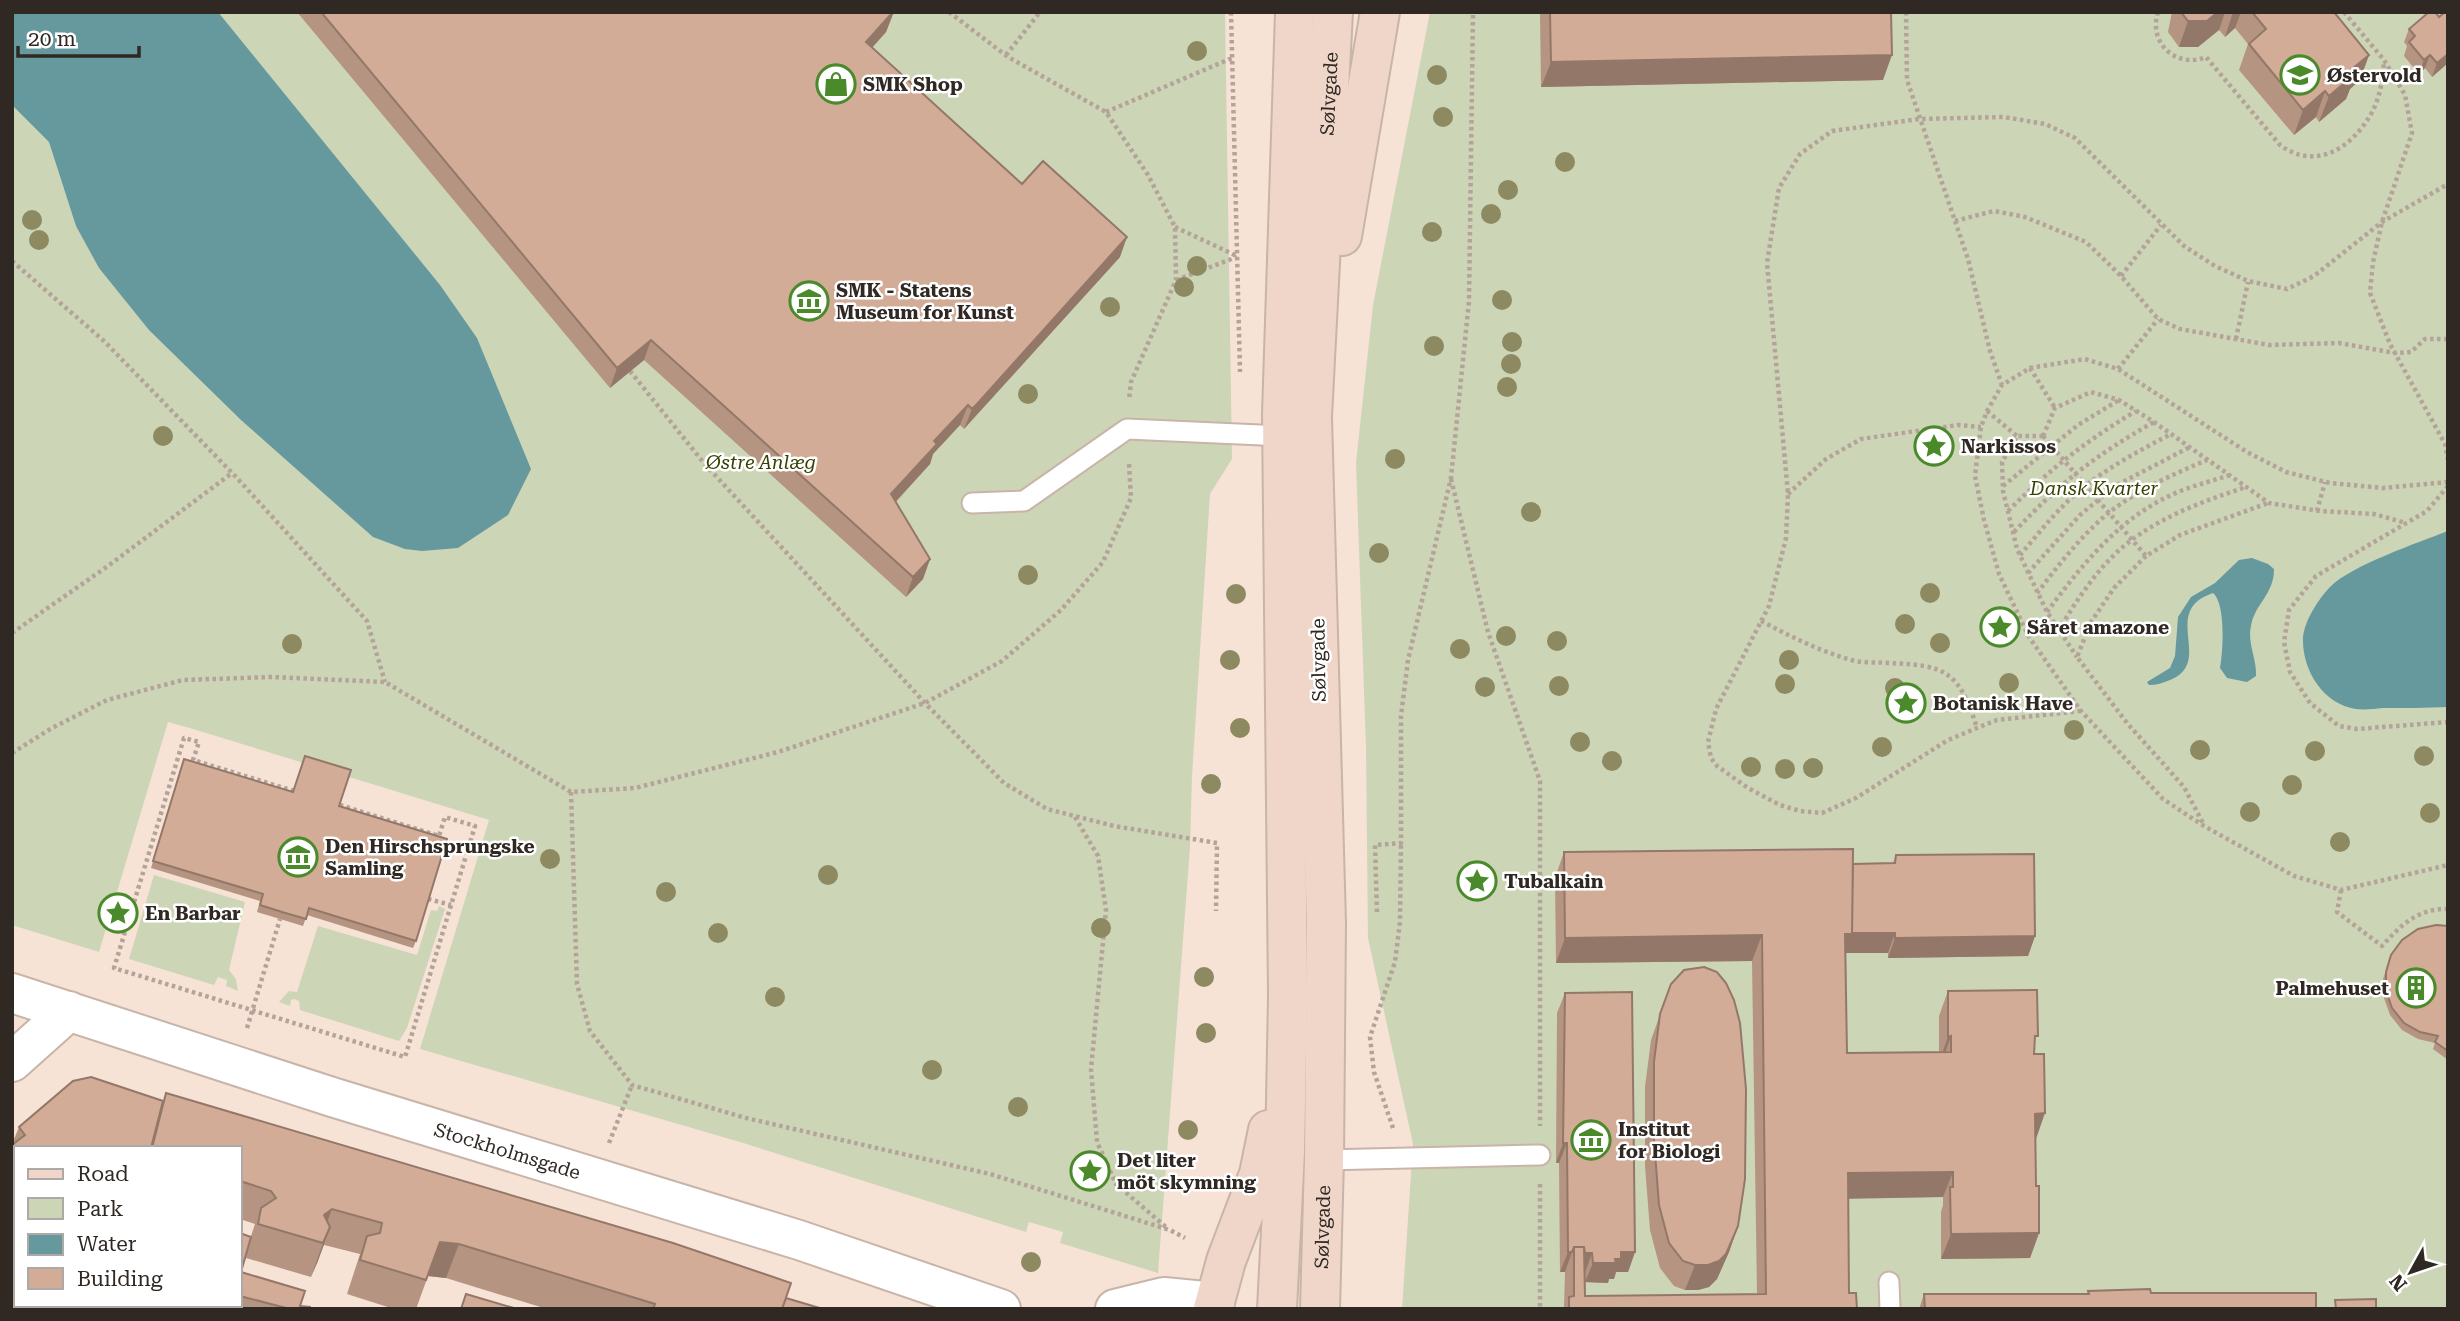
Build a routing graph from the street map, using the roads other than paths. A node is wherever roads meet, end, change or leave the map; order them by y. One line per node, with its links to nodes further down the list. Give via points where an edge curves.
1 (1295, 12): 4 (street, Sølvgade)
2 (1333, 12): 4 (street, Sølvgade)
3 (1380, 12): 4 (street)
4 (1297, 427): 5 (lane, via 1242,433 1127,429 1024,501); 7 (street, Sølvgade); 11 (street, Sølvgade, via 1326,923)
5 (972, 503)
6 (12, 993): 8 (street, Stockholmsgade)
7 (1288, 996): 13 (street, Sølvgade, via 1259,1174); 16 (street, Sølvgade)
8 (69, 1011): 9 (street); 14 (street, Stockholmsgade, via 799,1240)
9 (12, 1062)
10 (1540, 1155): 11 (lane)
11 (1324, 1160): 17 (street, Sølvgade)
12 (1889, 1282): 18 (lane)
13 (1214, 1305): 15 (street, via 1164,1297)
14 (1001, 1309)
15 (1115, 1309)
16 (1277, 1309)
17 (1320, 1309)
18 (1890, 1309)

